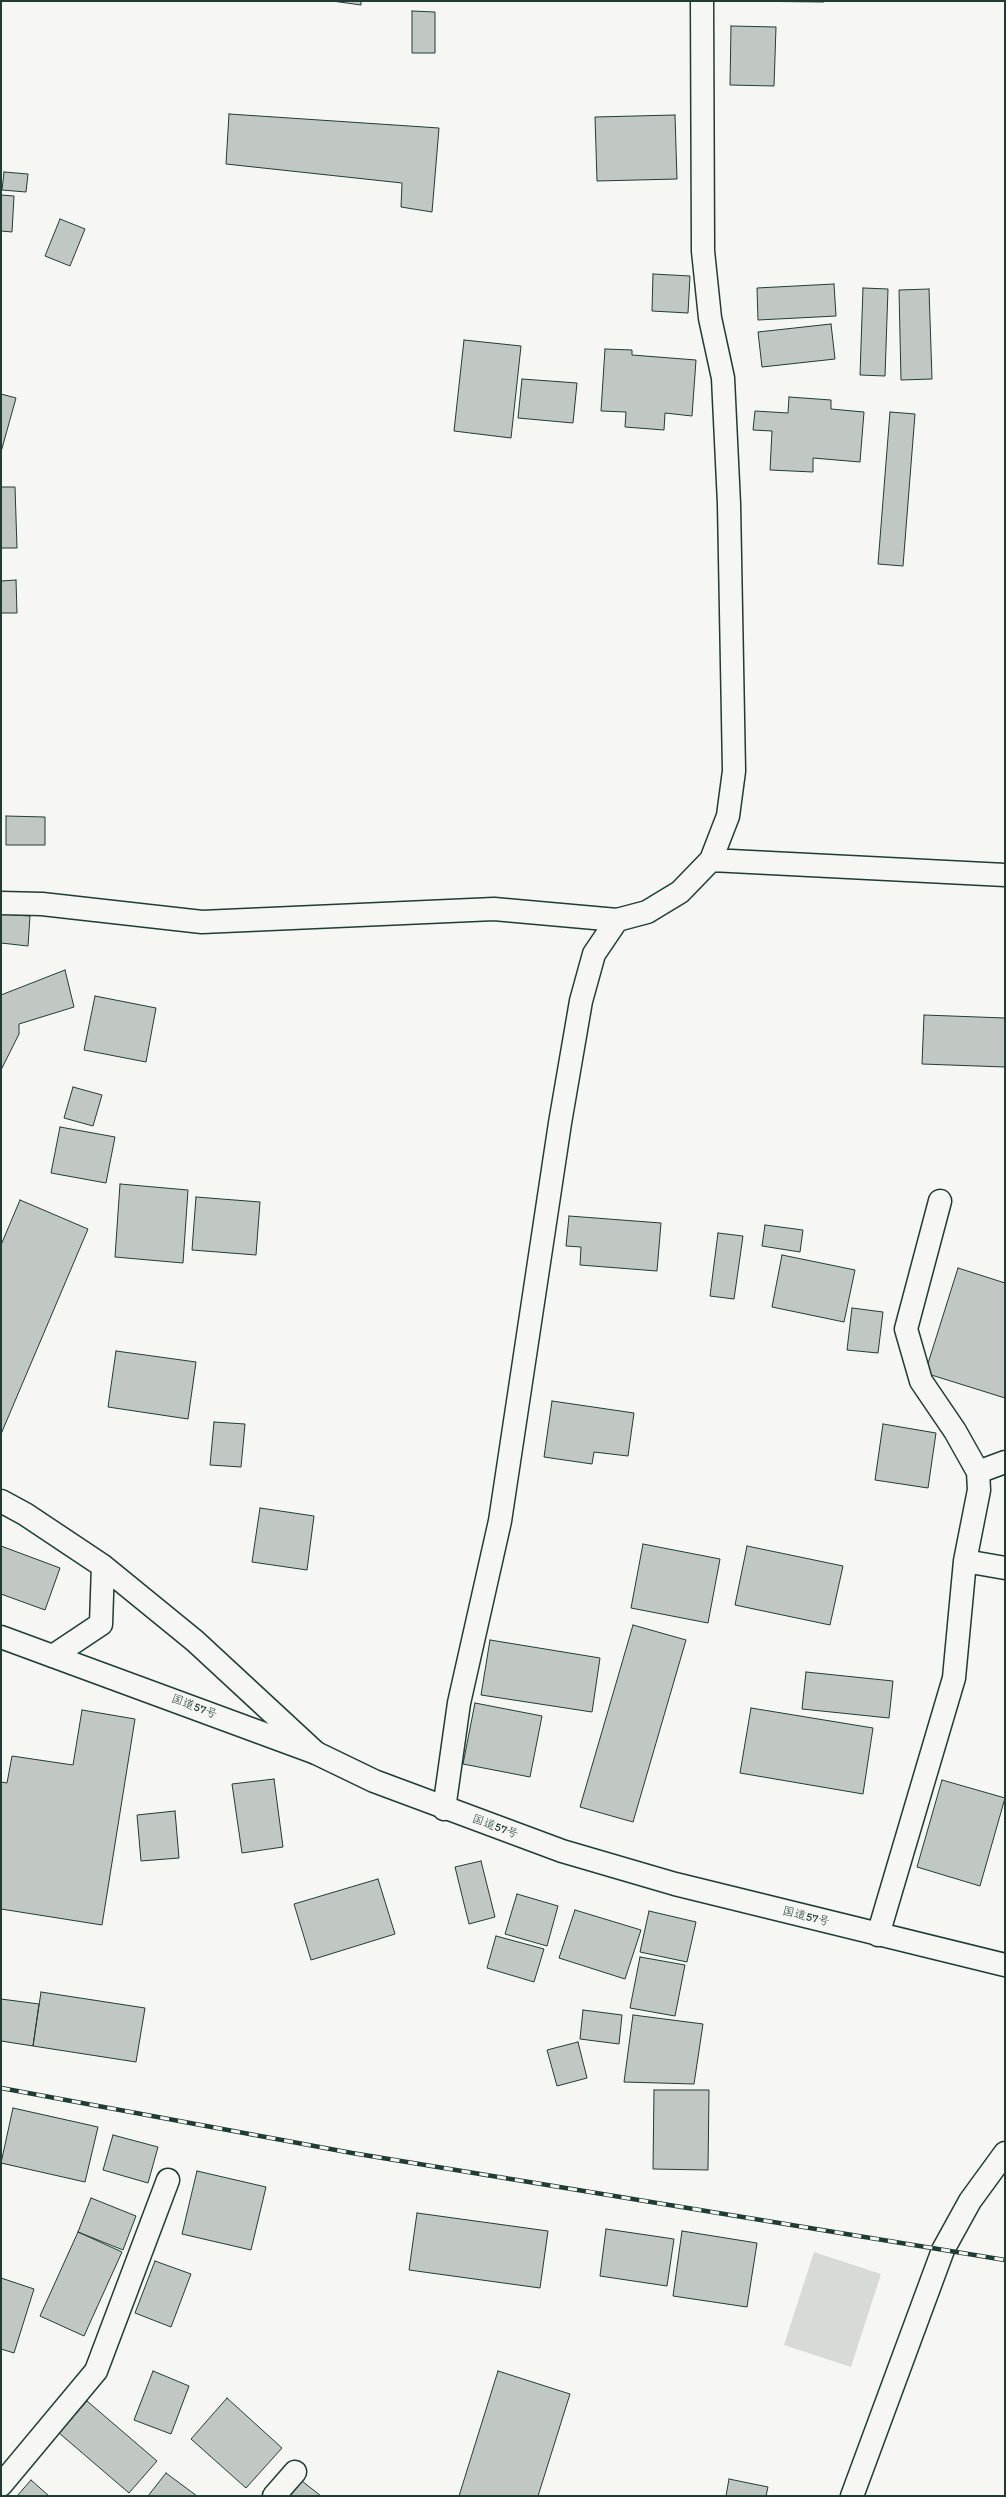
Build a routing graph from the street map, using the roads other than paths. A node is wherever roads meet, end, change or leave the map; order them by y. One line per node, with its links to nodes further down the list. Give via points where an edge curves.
1 (702, 1): 2 (main road, via 702,251 710,318 723,378 729,504 734,771 728,816)
2 (711, 860): 3 (main road); 5 (main road, via 680,892 648,912)
3 (1005, 875)
4 (1, 903): 5 (main road, via 42,904 202,922 494,909)
5 (617, 920): 16 (main road, via 594,954 581,1001 500,1521 459,1703)
6 (940, 1201): 8 (main road, via 906,1330 921,1381 955,1431)
7 (1005, 1462): 8 (main road)
8 (978, 1472): 10 (main road, via 979,1490)
9 (1, 1501): 11 (main road)
10 (965, 1560): 12 (main road); 17 (main road, via 954,1678)
11 (104, 1566): 14 (main road, via 102,1624); 15 (main road, via 195,1641)
12 (1005, 1568)
13 (1, 1637): 14 (main road, 国道57号)
14 (53, 1656): 15 (main road, 国道57号)
15 (316, 1753): 16 (main road, 国道57号, via 374,1782)
16 (444, 1809): 17 (main road, 国道57号, via 562,1851 675,1884)
17 (878, 1935): 18 (main road, 国道57号)
18 (1005, 1964)
19 (1005, 2153): 24 (main road, via 970,2201 943,2250)
20 (168, 2180): 22 (main road, via 96,2371)
21 (295, 2472): 23 (main road)
22 (1, 2485)
23 (274, 2496)
24 (852, 2496)

